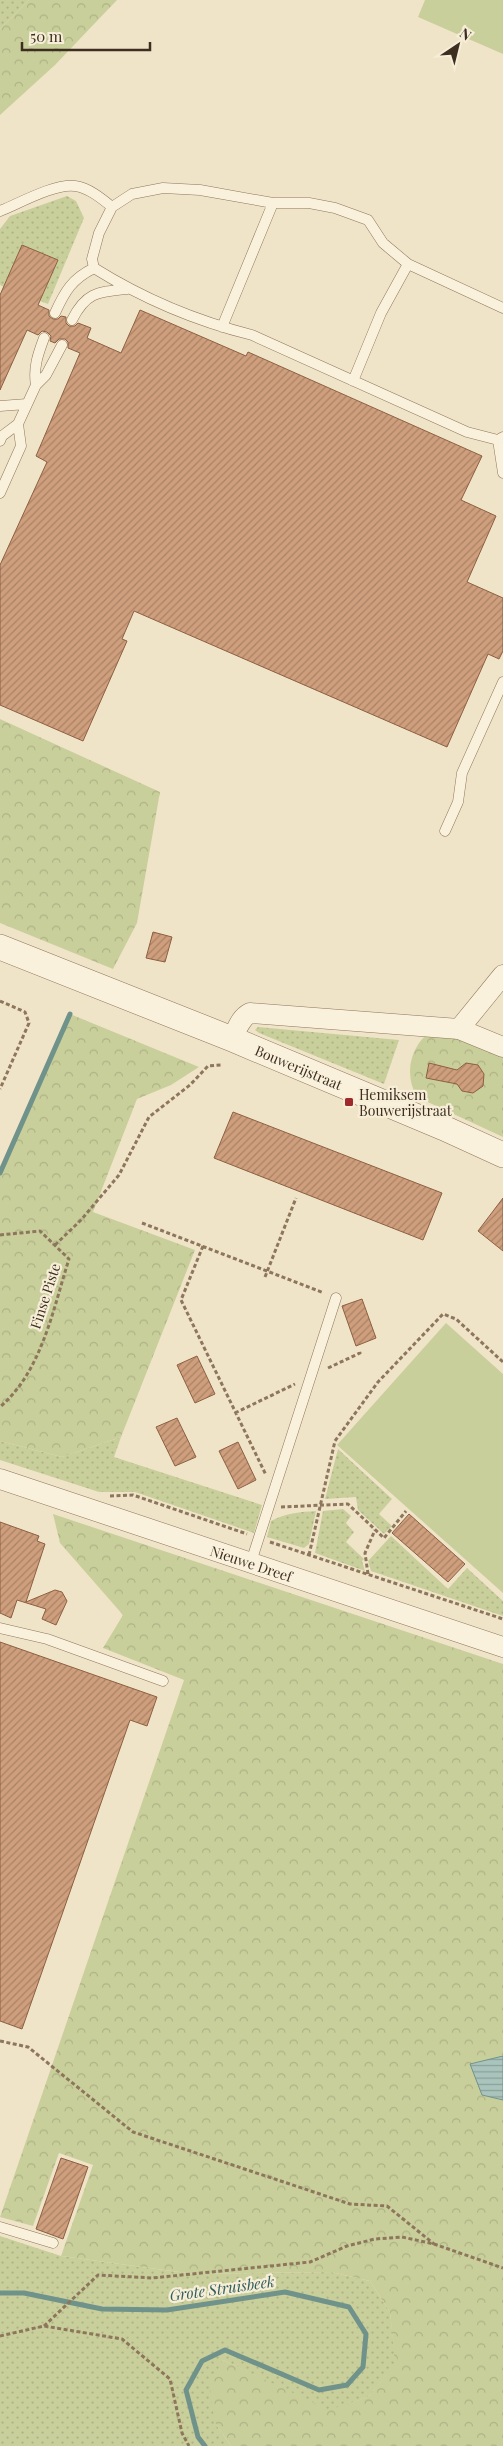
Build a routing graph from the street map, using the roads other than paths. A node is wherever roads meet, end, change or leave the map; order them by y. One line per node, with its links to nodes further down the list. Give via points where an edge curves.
1 (273, 203): 2 (lane, via 200,190 164,188 132,194); 4 (lane, via 309,203 368,220 383,243); 10 (lane)
2 (112, 207): 3 (lane, via 92,192 74,185); 5 (lane, via 99,233 92,258)
3 (0, 211)
4 (408, 264): 7 (lane); 13 (lane, via 381,313)
5 (94, 268): 6 (lane); 8 (lane, via 79,275 67,288)
6 (127, 289): 9 (lane, via 100,292 86,299); 10 (lane)
7 (503, 308)
8 (55, 313)
9 (72, 320)
10 (222, 327): 13 (lane, via 252,335)
11 (44, 338): 14 (lane, via 34,372)
12 (62, 345): 14 (lane, via 46,375)
13 (353, 381): 19 (lane, via 467,432)
14 (36, 386): 15 (lane)
15 (27, 404): 16 (lane); 17 (lane)
16 (0, 406)
17 (18, 424): 18 (lane); 21 (lane, via 21,446)
18 (1, 437)
19 (501, 439): 20 (lane)
20 (503, 473)
21 (0, 493)
22 (503, 682): 23 (lane, via 462,773 458,802)
23 (445, 832)
24 (0, 947): 27 (street, Bouwerijstraat)
25 (503, 975): 26 (street)
26 (459, 1029): 27 (street, via 250,1013 239,1024); 28 (street)
27 (232, 1039): 29 (street, Bouwerijstraat)
28 (503, 1047)
29 (503, 1155)
30 (336, 1298): 32 (lane)
31 (0, 1479): 32 (street, Nieuwe Dreef)
32 (251, 1562): 34 (street, Nieuwe Dreef)
33 (0, 1628): 35 (lane, via 47,1639)
34 (503, 1646)
35 (163, 1682)
36 (0, 2227): 37 (lane)
37 (53, 2243)

